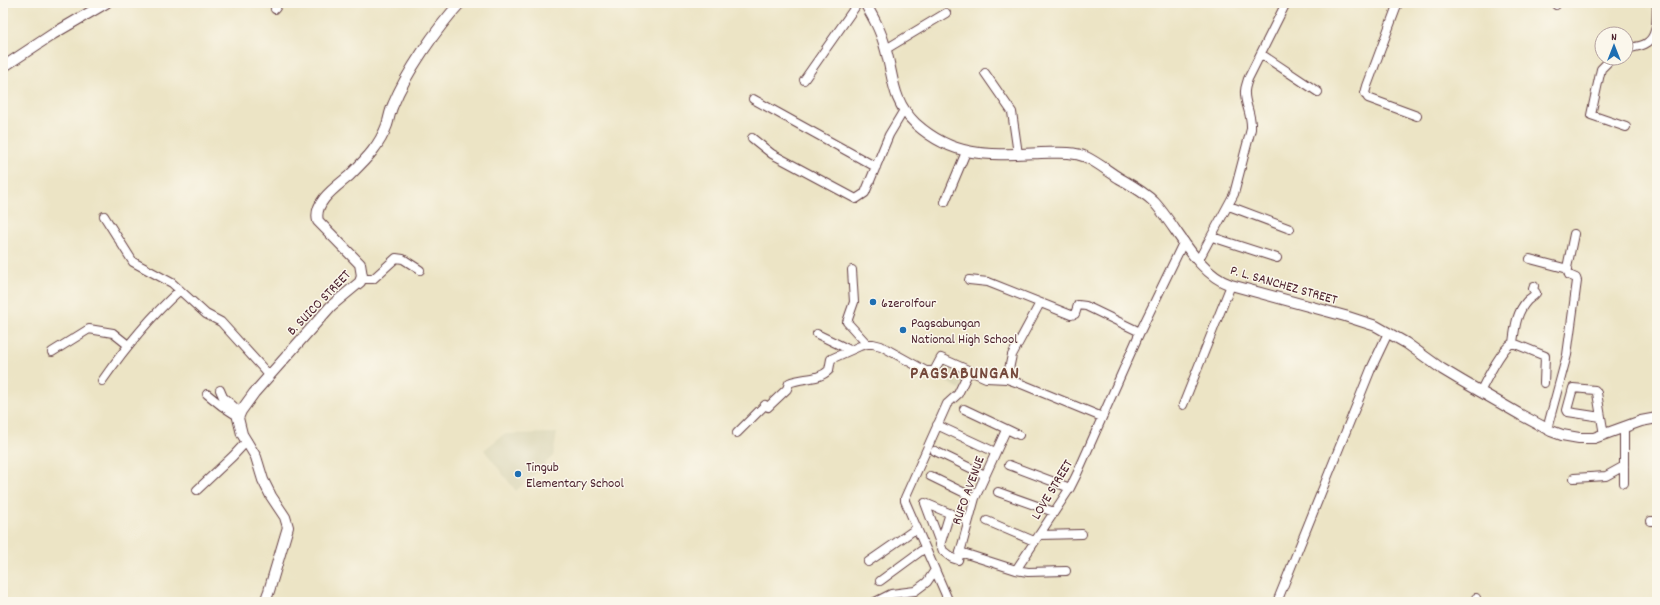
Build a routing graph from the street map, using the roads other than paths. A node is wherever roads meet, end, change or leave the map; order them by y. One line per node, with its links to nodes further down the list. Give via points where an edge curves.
1 (106, 3): 13 (street, via 52,34)
2 (460, 3): 38 (street, B. SUICO STREET, via 434,36 404,84 392,106 379,144 322,201 316,214 318,221 360,264)
3 (858, 3): 15 (street)
4 (864, 3): 10 (street, P. L. SANCHEZ STREET)
5 (1286, 3): 11 (street)
6 (1398, 3): 19 (street, via 1365,93 1368,98)
7 (1657, 3): 9 (street, via 1655,30 1651,40)
8 (946, 14): 10 (street)
9 (1634, 47)
10 (886, 49): 18 (street, P. L. SANCHEZ STREET, via 893,87)
11 (1261, 54): 16 (street); 26 (street, via 1248,79 1245,91 1252,119 1251,129)
12 (1604, 66): 20 (street, via 1601,69 1591,115)
13 (3, 67)
14 (985, 73): 23 (street, via 1012,112)
15 (804, 80)
16 (1318, 92)
17 (753, 99): 24 (street)
18 (904, 110): 22 (street, P. L. SANCHEZ STREET, via 926,132); 24 (street, via 889,135)
19 (1417, 116)
20 (1626, 127)
21 (752, 138): 24 (street, via 772,154 856,199 865,193)
22 (966, 152): 23 (street, P. L. SANCHEZ STREET, via 986,155); 25 (street)
23 (1018, 154): 31 (street, P. L. SANCHEZ STREET, via 1064,152 1085,157 1148,196)
24 (876, 167)
25 (945, 202)
26 (1229, 206): 28 (street); 30 (street)
27 (104, 216): 42 (street, via 133,262)
28 (1290, 228)
29 (1574, 234): 35 (street)
30 (1212, 237): 32 (street); 34 (street)
31 (1184, 241): 34 (street, P. L. SANCHEZ STREET); 44 (street, LOVE STREET)
32 (1277, 258)
33 (1530, 259): 35 (street)
34 (1198, 261): 40 (street, P. L. SANCHEZ STREET, via 1208,271)
35 (1568, 269): 68 (street, via 1569,275 1577,281 1567,355)
36 (420, 270): 38 (street, via 403,259 396,258 372,279)
37 (852, 270): 48 (street, via 854,302 847,322)
38 (361, 279): 53 (street, B. SUICO STREET, via 330,306)
39 (969, 280): 43 (street, via 988,282)
40 (1231, 285): 45 (street, P. L. SANCHEZ STREET, via 1346,316); 60 (street)
41 (1534, 286): 47 (street, via 1536,293 1526,302 1517,319)
42 (180, 290): 49 (street, via 164,304); 53 (street, via 206,314 220,322)
43 (1040, 303): 44 (street, via 1072,315 1075,314 1077,306 1086,306); 54 (street, via 1012,355)
44 (1140, 332): 63 (street, LOVE STREET)
45 (1388, 333): 58 (street, P. L. SANCHEZ STREET); 104 (street)
46 (817, 334): 50 (street)
47 (1513, 343): 56 (street, via 1545,356); 58 (street, via 1507,346 1490,371)
48 (867, 344): 50 (street); 52 (street, via 881,346 926,371 934,371 941,358)
49 (128, 345): 51 (street, via 113,333 90,329); 55 (street)
50 (850, 350): 70 (street, via 831,359 829,370 819,377 790,383 768,407 765,405)
51 (52, 352)
52 (969, 371): 54 (street, via 986,378); 66 (street, via 958,394 947,404)
53 (270, 376): 62 (street, B. SUICO STREET, via 247,401)
54 (1007, 379): 63 (street)
55 (102, 381)
56 (1544, 383)
57 (220, 390): 62 (street, via 223,397)
58 (1480, 392): 68 (street, P. L. SANCHEZ STREET)
59 (208, 394): 62 (street, via 222,406)
60 (1183, 405)
61 (964, 409): 69 (street)
62 (240, 415): 73 (street, via 242,434)
63 (1102, 417): 82 (street, LOVE STREET)
64 (1601, 417): 64 (street, via 1568,412 1573,388 1595,390 1598,393); 72 (street)
65 (1657, 418): 67 (street, P. L. SANCHEZ STREET)
66 (937, 425): 75 (street); 90 (street, via 905,498)
67 (1624, 428): 72 (street, P. L. SANCHEZ STREET); 77 (street)
68 (1547, 429): 72 (street, P. L. SANCHEZ STREET, via 1579,438)
69 (1006, 430): 71 (street); 75 (street, RUFO AVENUE)
70 (737, 433)
71 (1019, 435)
72 (1604, 435)
73 (247, 441): 83 (street); 101 (street, via 271,496 288,522 270,591)
74 (936, 451): 78 (street)
75 (995, 452): 78 (street, RUFO AVENUE)
76 (1009, 465): 82 (street)
77 (1624, 466): 80 (street, via 1606,476); 81 (street)
78 (985, 475): 85 (street, RUFO AVENUE)
79 (930, 476): 85 (street)
80 (1574, 478)
81 (1624, 483)
82 (1070, 488): 86 (street, LOVE STREET)
83 (197, 490)
84 (998, 492): 86 (street)
85 (975, 498): 88 (street, RUFO AVENUE)
86 (1054, 512): 92 (street, LOVE STREET)
87 (950, 513): 88 (street); 93 (street); 93 (street, via 926,503 925,505)
88 (968, 521): 95 (street, RUFO AVENUE)
89 (987, 521): 92 (street)
90 (917, 528): 94 (street); 96 (street)
91 (1082, 534): 92 (street)
92 (1037, 538): 98 (street, LOVE STREET)
93 (940, 545): 95 (street, via 946,554)
94 (925, 548): 97 (street); 100 (street)
95 (959, 556): 98 (street)
96 (868, 562)
97 (935, 570): 102 (street, via 927,582 915,591 891,594); 103 (street)
98 (1016, 570): 99 (street)
99 (1066, 571)
100 (880, 580)
101 (264, 602)
102 (875, 602)
103 (949, 602)
104 (1277, 602)

